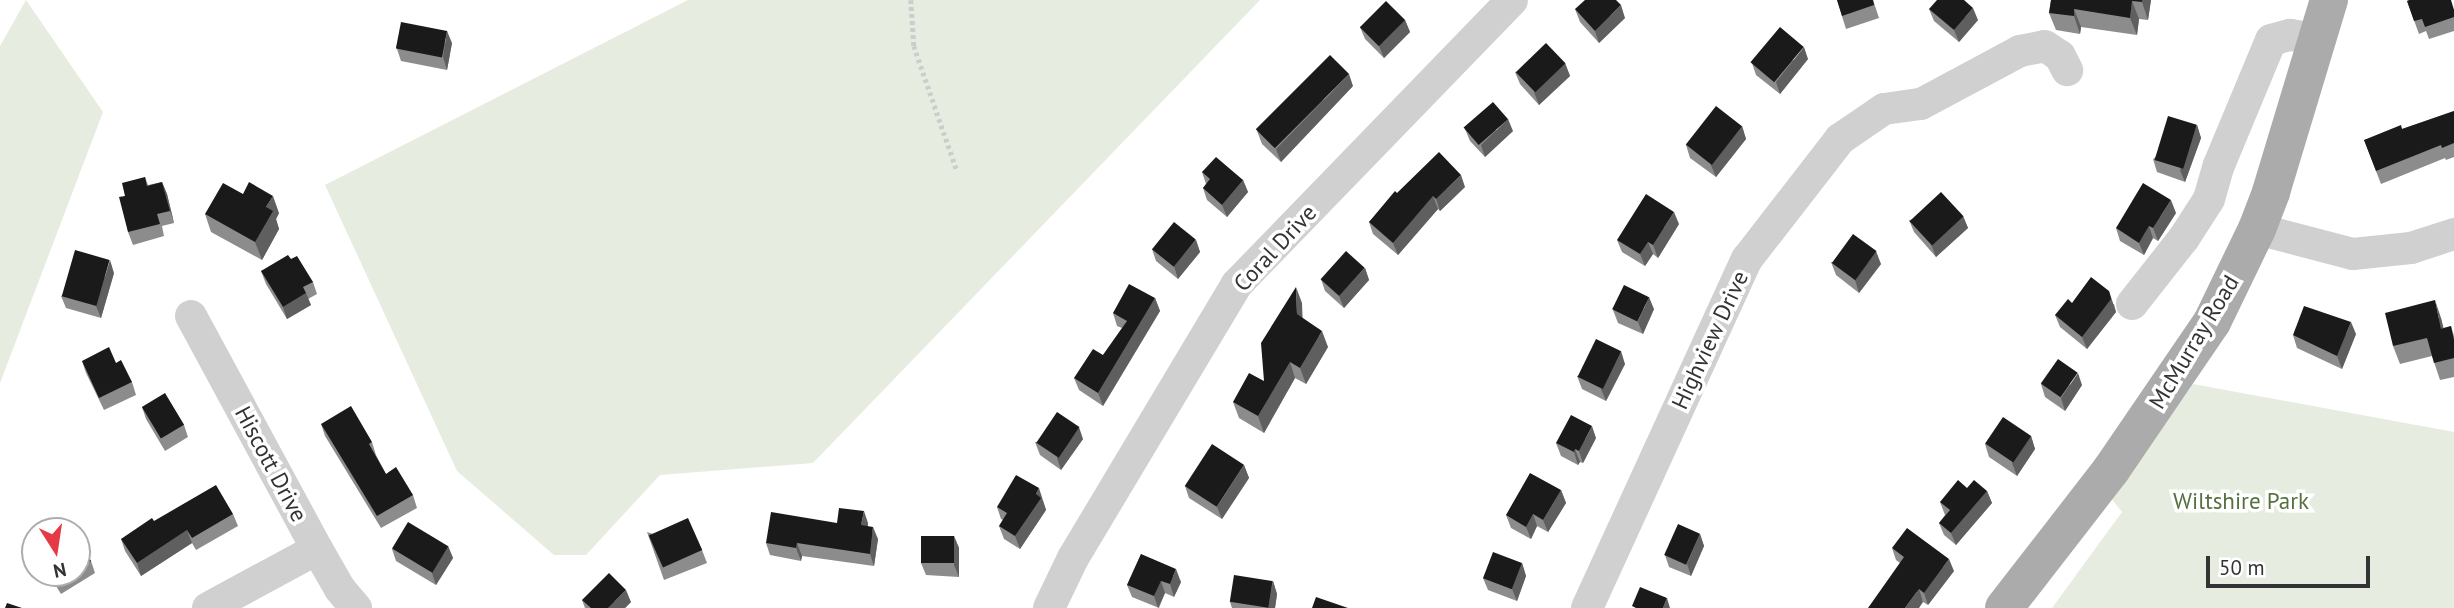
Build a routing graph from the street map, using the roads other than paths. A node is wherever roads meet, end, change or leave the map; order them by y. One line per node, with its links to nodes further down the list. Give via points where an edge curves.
1 (1512, 0): 12 (street, Coral Drive, via 1237,284 1073,558)
2 (2329, 0): 3 (main road, McMurray Road)
3 (2318, 39): 5 (main road, McMurray Road, via 2292,133); 7 (street, via 2290,35 2271,40 2209,199)
4 (2067, 69): 13 (street, Highview Drive, via 2060,56 2045,46 2020,51 1921,104 1884,109 1840,139 1747,259)
5 (2257, 229): 6 (street, via 2354,254 2411,248); 14 (main road, McMurray Road, via 2212,322 2183,368)
6 (2454, 234)
7 (2132, 304)
8 (191, 316): 9 (street, Hiscott Drive)
9 (317, 549): 10 (street); 11 (street, Hiscott Drive)
10 (208, 608)
11 (356, 608)
12 (1049, 608)
13 (1587, 608)
14 (2004, 608)

